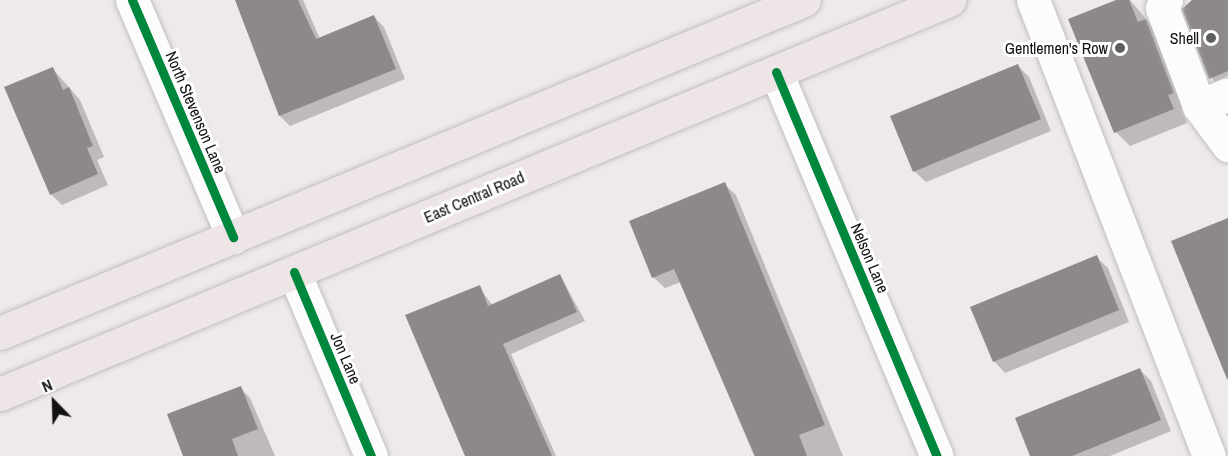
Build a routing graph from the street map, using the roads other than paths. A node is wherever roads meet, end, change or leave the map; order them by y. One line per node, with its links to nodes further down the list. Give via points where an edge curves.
1 (132, 0): 9 (street, North Stevenson Lane)
2 (804, 0): 9 (main road)
3 (949, 0): 6 (main road, East Central Road)
4 (1034, 0): 15 (street)
5 (1166, 0): 7 (street, via 1162,8)
6 (776, 72): 10 (main road, East Central Road); 14 (street, Nelson Lane)
7 (1214, 100): 8 (street)
8 (1228, 145)
9 (233, 237): 11 (main road)
10 (294, 272): 12 (main road, East Central Road); 13 (street, Jon Lane)
11 (0, 333)
12 (0, 394)
13 (371, 456)
14 (937, 456)
15 (1209, 456)

